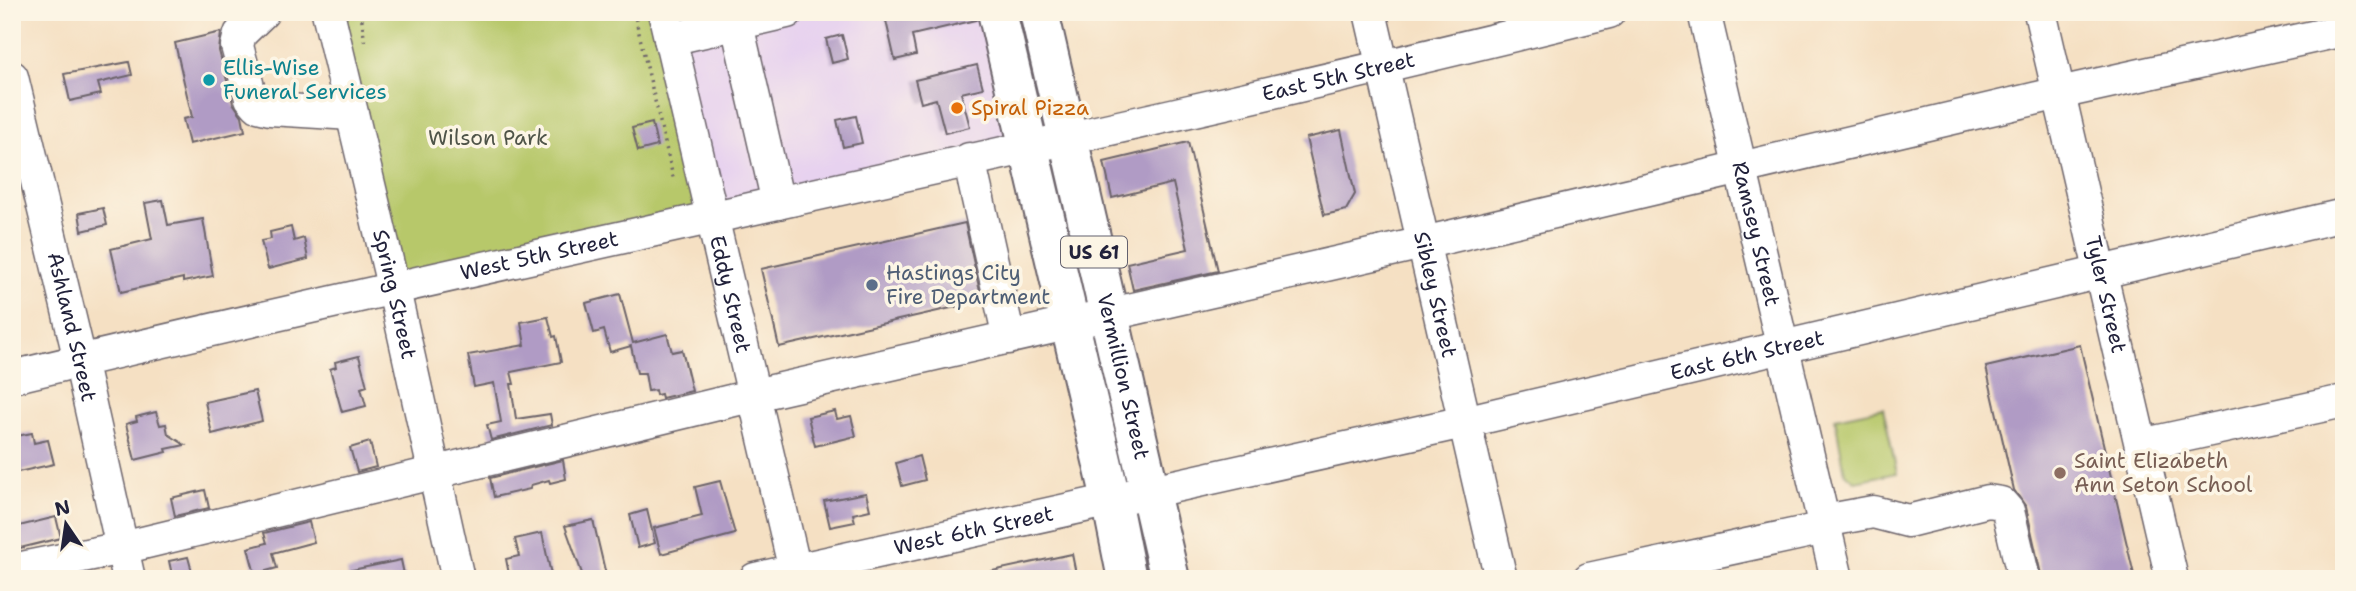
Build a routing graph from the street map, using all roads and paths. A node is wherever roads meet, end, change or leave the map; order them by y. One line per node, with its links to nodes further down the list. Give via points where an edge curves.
1 (263, 12): 22 (street, via 240,34 237,46 251,98 270,109)
2 (328, 12): 22 (street, Spring Street)
3 (360, 12): 18 (path)
4 (605, 12): 5 (path)
5 (617, 12)
6 (634, 12): 27 (path)
7 (702, 12): 15 (street)
8 (787, 12): 16 (street)
9 (997, 12): 24 (highway, Vermillion Street / US 61)
10 (1039, 12): 23 (highway, Vermillion Street / US 61)
11 (1370, 12): 19 (street, Sibley Street)
12 (1609, 12): 19 (street, East 5th Street)
13 (1704, 12): 26 (street, Ramsey Street)
14 (2040, 12): 21 (street, Tyler Street)
15 (667, 24): 16 (street); 31 (street, Eddy Street)
16 (737, 24): 29 (street)
17 (2344, 30): 21 (street)
18 (365, 50)
19 (1383, 68): 23 (street, East 5th Street); 32 (street, Sibley Street)
20 (12, 77): 28 (street, Ashland Street)
21 (2059, 93): 26 (street); 33 (street, Tyler Street)
22 (352, 114): 34 (street, Spring Street)
23 (1067, 138): 24 (street, West 5th Street); 35 (highway, Vermillion Street / US 61)
24 (1027, 146): 25 (street, West 5th Street); 36 (highway, Vermillion Street / US 61)
25 (969, 159): 29 (street, West 5th Street); 37 (street)
26 (1741, 169): 32 (street); 38 (street, Ramsey Street)
27 (676, 188)
28 (25, 191): 39 (street, Ashland Street)
29 (778, 203): 31 (street, West 5th Street)
30 (2344, 215): 33 (street, East 6th Street)
31 (712, 218): 34 (street, West 5th Street); 41 (street, Eddy Street)
32 (1423, 243): 35 (street); 43 (street, Sibley Street)
33 (2101, 273): 38 (street, East 6th Street); 44 (street, Tyler Street)
34 (394, 290): 39 (street, West 5th Street); 45 (street, Spring Street)
35 (1108, 314): 36 (street); 46 (highway, Vermillion Street / US 61)
36 (1069, 324): 37 (street); 47 (highway, Vermillion Street / US 61)
37 (1009, 338): 41 (street)
38 (1782, 347): 43 (street, East 6th Street); 48 (street, Ramsey Street)
39 (80, 360): 40 (street, West 5th Street); 49 (street, Ashland Street)
40 (12, 377)
41 (755, 395): 45 (street); 51 (street, Eddy Street)
42 (2344, 401): 44 (street)
43 (1464, 422): 46 (street, East 6th Street); 57 (street, Sibley Street)
44 (2141, 445): 61 (street, Tyler Street)
45 (435, 472): 49 (street); 53 (street, Spring Street)
46 (1150, 490): 47 (street, West 6th Street); 56 (highway, Vermillion Street / US 61)
47 (1111, 499): 51 (street, West 6th Street); 55 (highway, Vermillion Street / US 61)
48 (1825, 525): 58 (street); 59 (street, Ramsey Street); 60 (street, via 1873,512 1908,521 1988,501 2001,503 2008,511)
49 (122, 548): 50 (street); 52 (street, Ashland Street)
50 (12, 569)
51 (796, 574): 54 (street, West 6th Street)
52 (129, 579)
53 (458, 579)
54 (755, 579)
55 (1127, 579)
56 (1170, 579)
57 (1501, 579)
58 (1589, 579)
59 (1837, 579)
60 (2024, 579)
61 (2172, 579)

